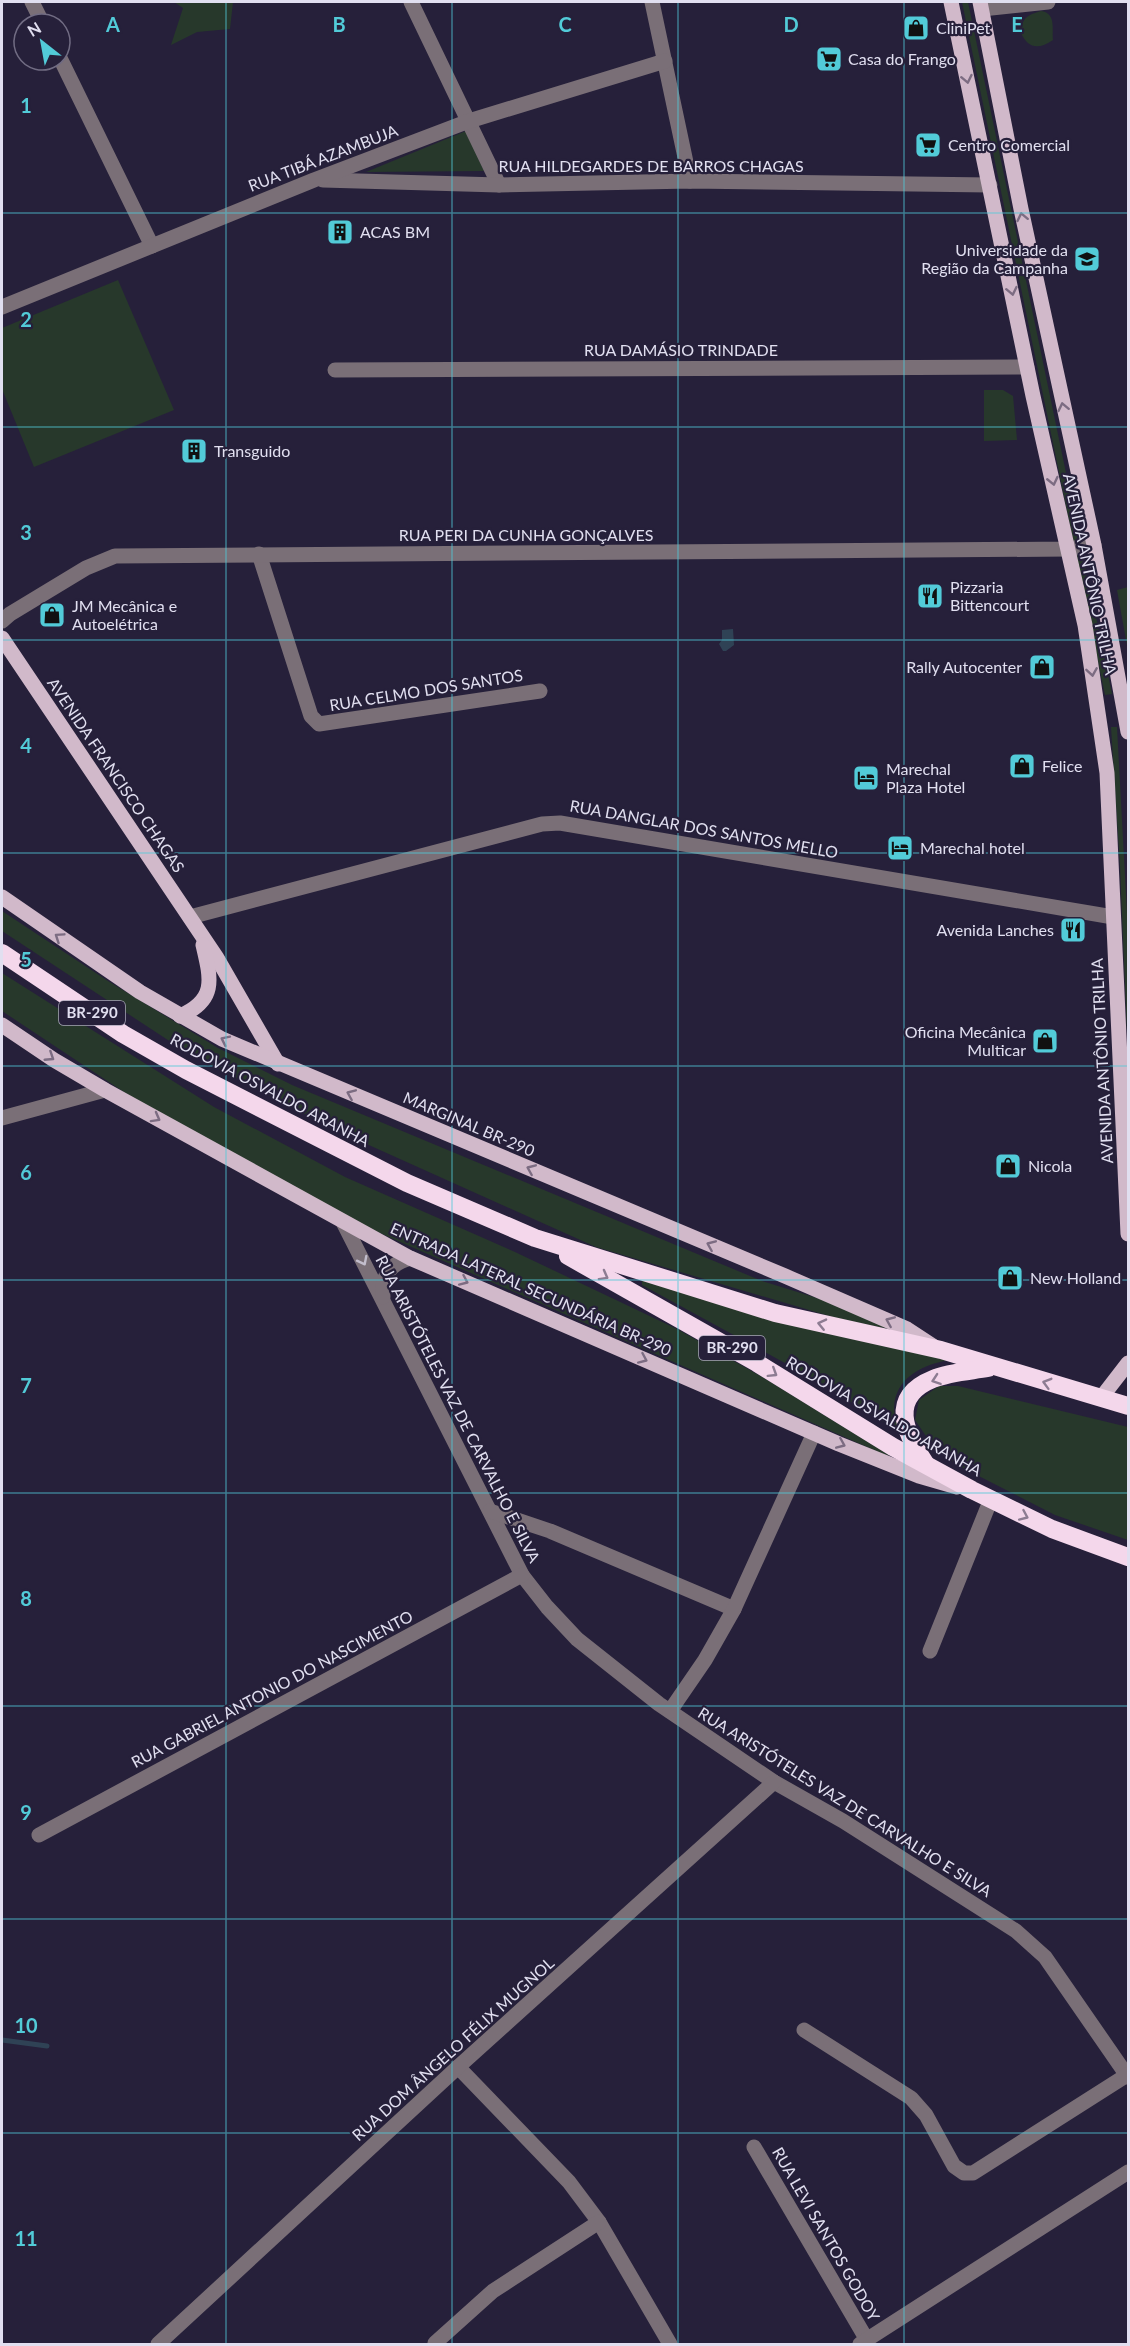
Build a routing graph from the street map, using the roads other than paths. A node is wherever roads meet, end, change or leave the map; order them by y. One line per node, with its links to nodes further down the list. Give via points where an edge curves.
1 (411, 2): 8 (street)
2 (652, 2): 6 (street)
3 (951, 2): 12 (main road, AVENIDA ANTÔNIO TRILHA, one-way to 12)
4 (1048, 2): 5 (street)
5 (981, 5): 17 (main road, AVENIDA ANTÔNIO TRILHA, one-way to 5)
6 (665, 61): 8 (street, RUA TIBÁ AZAMBUJA); 10 (street)
7 (67, 72): 13 (street)
8 (469, 121): 9 (street, RUA TIBÁ AZAMBUJA); 11 (street)
9 (314, 180): 11 (street, RUA HILDEGARDES DE BARROS CHAGAS); 13 (street, RUA TIBÁ AZAMBUJA)
10 (690, 181): 11 (street, RUA HILDEGARDES DE BARROS CHAGAS); 12 (street, RUA HILDEGARDES DE BARROS CHAGAS)
11 (499, 185)
12 (990, 185): 15 (main road, AVENIDA ANTÔNIO TRILHA, one-way to 15)
13 (152, 246): 14 (street, RUA TIBÁ AZAMBUJA)
14 (2, 307)
15 (1027, 367): 16 (street, RUA DAMÁSIO TRINDADE); 18 (main road, AVENIDA ANTÔNIO TRILHA, one-way to 18)
16 (335, 370)
17 (1094, 546): 18 (street, RUA PERI DA CUNHA GONÇALVES); 23 (main road, AVENIDA ANTÔNIO TRILHA)
18 (1069, 549): 19 (street, RUA PERI DA CUNHA GONÇALVES); 27 (main road, AVENIDA ANTÔNIO TRILHA, one-way to 27, via 1085,625 1107,773)
19 (259, 554): 20 (street, RUA PERI DA CUNHA GONÇALVES, via 115,556 86,568); 22 (street, RUA CELMO DOS SANTOS, via 310,716 319,724)
20 (2, 621)
21 (2, 638): 26 (main road, AVENIDA FRANCISCO CHAGAS)
22 (540, 691)
23 (1127, 713): 24 (main road, AVENIDA ANTÔNIO TRILHA)
24 (1128, 732)
25 (2, 897): 30 (main road, MARGINAL BR-290, one-way to 25)
26 (190, 917): 27 (street, RUA DANGLAR DOS SANTOS MELLO, via 542,824 560,823); 28 (main road, AVENIDA FRANCISCO CHAGAS)
27 (1113, 917): 36 (main road, AVENIDA ANTÔNIO TRILHA)
28 (200, 933): 30 (main road, AVENIDA FRANCISCO CHAGAS, via 209,988 200,1005); 32 (main road, AVENIDA FRANCISCO CHAGAS)
29 (2, 952): 37 (highway, RODOVIA OSVALDO ARANHA / BR-290, via 123,1034 186,1070 407,1183)
30 (180, 1016): 32 (main road, MARGINAL BR-290, one-way to 30)
31 (2, 1025): 33 (main road, ENTRADA LATERAL SECUNDÁRIA BR-290, one-way to 33)
32 (278, 1064): 40 (main road, MARGINAL BR-290, one-way to 32, via 907,1329 795,1280)
33 (105, 1090): 34 (street); 35 (main road, ENTRADA LATERAL SECUNDÁRIA BR-290, one-way to 35)
34 (2, 1118)
35 (343, 1222): 38 (main road, ENTRADA LATERAL SECUNDÁRIA BR-290); 39 (street, RUA ARISTÓTELES VAZ DE CARVALHO E SILVA, one-way to 39)
36 (1128, 1234)
37 (535, 1238): 40 (highway, RODOVIA OSVALDO ARANHA / BR-290, one-way to 37, via 775,1313); 46 (highway, RODOVIA OSVALDO ARANHA / BR-290, one-way to 46)
38 (411, 1258): 39 (street, via 398,1262 385,1276); 45 (main road, ENTRADA LATERAL SECUNDÁRIA BR-290, one-way to 45)
39 (383, 1300): 49 (street, RUA ARISTÓTELES VAZ DE CARVALHO E SILVA)
40 (941, 1350): 42 (highway, RODOVIA OSVALDO ARANHA / BR-290)
41 (1128, 1363): 43 (main road)
42 (992, 1367): 43 (highway, RODOVIA OSVALDO ARANHA / BR-290, one-way to 42); 46 (highway, BR-290, one-way to 46, via 934,1378 911,1396 905,1407 905,1428)
43 (1101, 1398): 44 (highway, RODOVIA OSVALDO ARANHA / BR-290)
44 (1128, 1406)
45 (814, 1433): 47 (main road, ENTRADA LATERAL SECUNDÁRIA BR-290, one-way to 47, via 919,1476); 52 (street)
46 (926, 1464): 47 (highway, RODOVIA OSVALDO ARANHA / BR-290)
47 (972, 1490): 48 (highway, RODOVIA OSVALDO ARANHA / BR-290)
48 (991, 1499): 50 (highway, RODOVIA OSVALDO ARANHA / BR-290, one-way to 50, via 1052,1529); 53 (street)
49 (490, 1511): 51 (street, RUA ARISTÓTELES VAZ DE CARVALHO E SILVA); 52 (street, via 550,1531)
50 (1128, 1557)
51 (522, 1575): 54 (street, RUA ARISTÓTELES VAZ DE CARVALHO E SILVA, via 578,1639); 56 (street, RUA GABRIEL ANTONIO DO NASCIMENTO)
52 (734, 1609): 54 (street)
53 (930, 1651)
54 (670, 1711): 55 (street, RUA ARISTÓTELES VAZ DE CARVALHO E SILVA)
55 (774, 1782): 58 (street, RUA DOM ÂNGELO FÉLIX MUGNOL); 59 (street, RUA ARISTÓTELES VAZ DE CARVALHO E SILVA, via 1016,1931 1046,1957)
56 (39, 1835)
57 (804, 2030): 59 (street, via 911,2098 926,2115 954,2166 964,2173 973,2173)
58 (458, 2067): 62 (street, via 569,2181); 65 (street, RUA DOM ÂNGELO FÉLIX MUGNOL)
59 (1128, 2076)
60 (754, 2147): 63 (street, RUA LEVI SANTOS GODOY)
61 (1128, 2172): 63 (street)
62 (599, 2222): 64 (street, via 493,2291); 66 (street)
63 (864, 2342)
64 (435, 2343)
65 (158, 2344)
66 (670, 2344)

